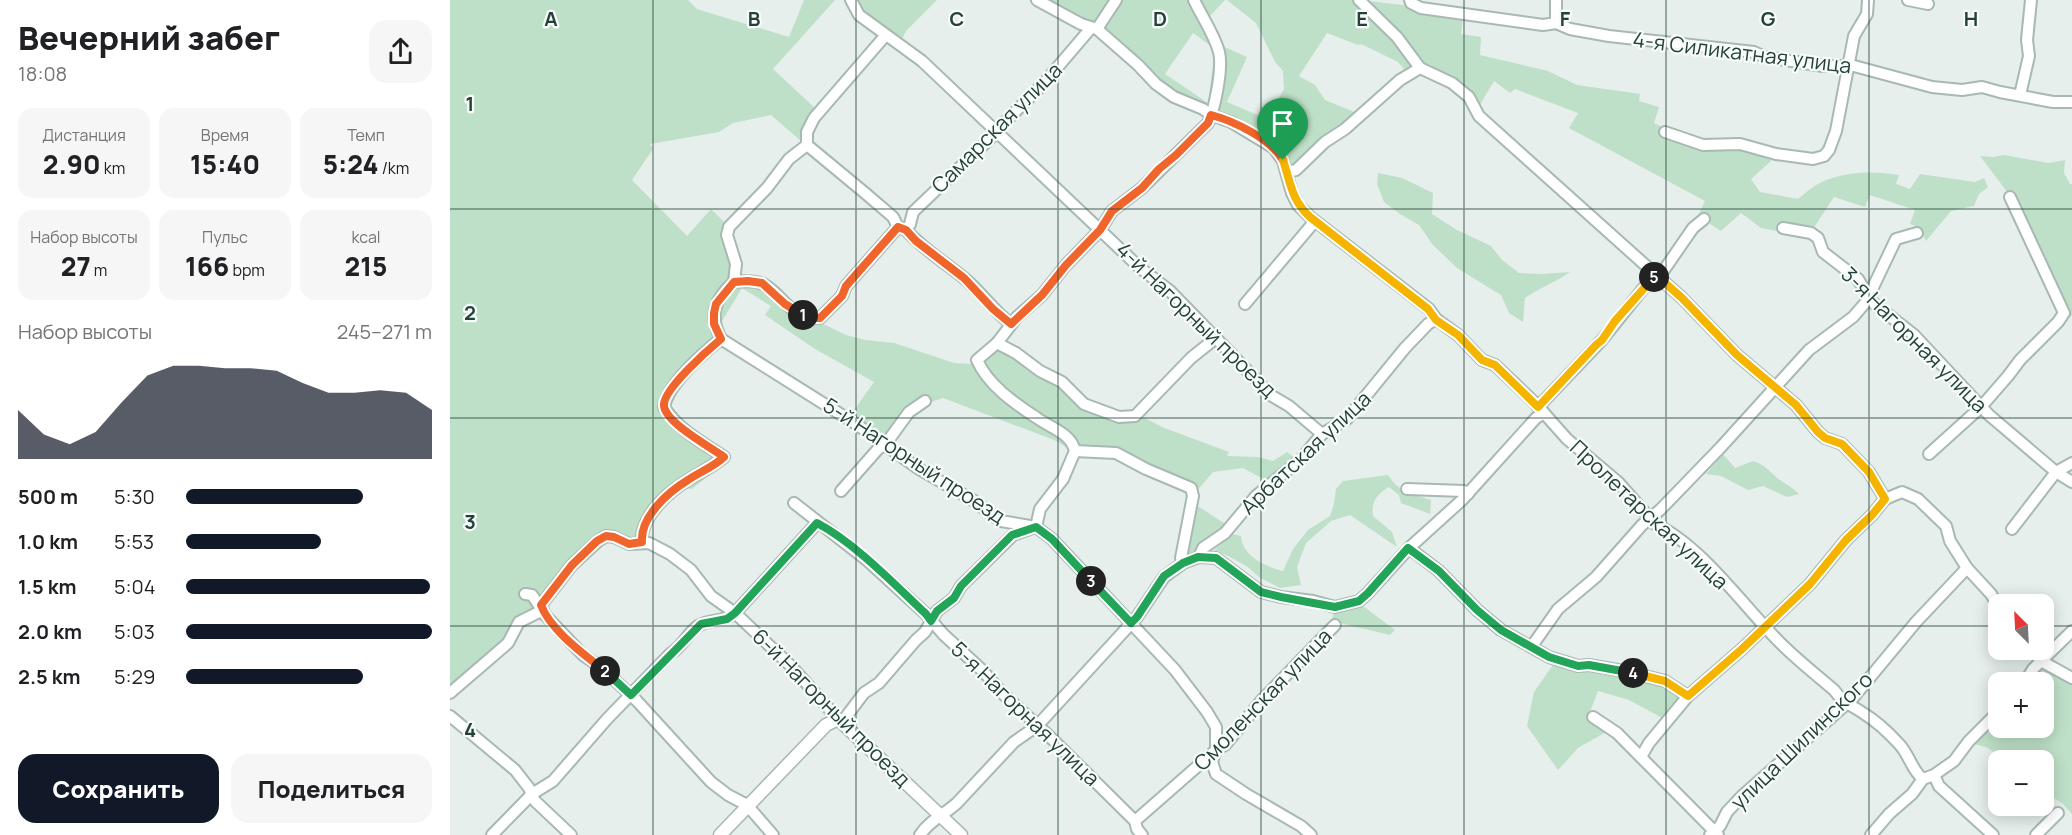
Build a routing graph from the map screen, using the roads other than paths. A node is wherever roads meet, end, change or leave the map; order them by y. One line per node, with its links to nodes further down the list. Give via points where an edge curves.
1 (851, 0): 14 (street, 4-й Нагорный проезд, via 859,15)
2 (1037, 0): 13 (street, Пролетарская улица)
3 (1116, 0): 13 (street, Самарская улица)
4 (1194, 0): 19 (street, via 1219,52)
5 (1359, 0): 16 (street, via 1397,37)
6 (1556, 0): 12 (street)
7 (1868, 0): 15 (street, via 1867,14 1854,36)
8 (1908, 0): 11 (street)
9 (2031, 0): 17 (street, via 2029,56)
10 (1411, 2): 12 (street, 4-я Силикатная улица, via 1421,8 1543,25)
11 (1928, 4)
12 (1556, 23): 15 (street, 4-я Силикатная улица, via 1609,36 1754,52 1823,66)
13 (1094, 29): 19 (street, Пролетарская улица, via 1156,84); 20 (street, Самарская улица)
14 (885, 36): 20 (street, 4-й Нагорный проезд, via 922,61); 22 (street, via 814,118 807,132)
15 (1848, 66): 17 (street, 4-я Силикатная улица, via 1932,87 1982,87); 21 (street, via 1836,131 1824,156 1814,159 1776,154 1740,144 1704,145)
16 (1420, 68): 23 (street, via 1400,80 1296,170); 31 (street, via 1452,83 1469,97 1479,116)
17 (2019, 95): 18 (street, 4-я Силикатная улица)
18 (2072, 102)
19 (1211, 115): 23 (street, Пролетарская улица, via 1231,122 1274,148); 29 (street, via 1208,123 1142,188 1112,211)
20 (997, 132): 27 (street, Самарская улица, via 913,212 910,224); 29 (street, 4-й Нагорный проезд)
21 (1665, 132)
22 (807, 145): 27 (street); 32 (street, via 789,159 729,227 727,235 736,264)
23 (1287, 172): 26 (street, Пролетарская улица, via 1298,206)
24 (2010, 197): 42 (street, via 2064,313)
25 (1704, 219): 31 (street)
26 (1315, 221): 34 (street); 35 (street, Пролетарская улица, via 1428,309)
27 (902, 228): 32 (street, Самарская улица, via 820,318 808,318 797,312 762,283); 36 (street, via 964,278)
28 (1783, 228): 33 (street, 3-я Нагорная улица, via 1811,232 1823,252 1858,279)
29 (1100, 230): 36 (street); 37 (street, 4-й Нагорный проезд, via 1170,291)
30 (1917, 233): 33 (street, via 1896,239)
31 (1656, 275): 40 (street); 43 (street)
32 (734, 282): 38 (street, via 716,304 714,324)
33 (1868, 297): 40 (street, via 1853,317 1809,351); 42 (street, 3-я Нагорная улица, via 1914,335)
34 (1245, 304)
35 (1436, 320): 43 (street, Пролетарская улица, via 1458,335 1482,360 1495,365); 44 (street, Арбатская улица, via 1405,348 1347,419)
36 (1011, 324): 39 (street)
37 (1216, 338): 39 (street, via 1135,416 1119,417 1084,404 1062,382); 44 (street, 4-й Нагорный проезд, via 1272,396)
38 (721, 339): 45 (street, 5-й Нагорный проезд); 60 (street, via 675,383 664,407 685,431 724,457 674,490 651,513 644,525)
39 (997, 343): 46 (street, via 977,360 984,375 1037,418 1064,434)
40 (1774, 386): 54 (street, via 1825,438 1842,444 1869,472); 56 (street, via 1721,447)
41 (925, 400): 45 (street, via 909,412)
42 (1981, 407): 47 (street); 49 (street, 3-я Нагорная улица)
43 (1541, 410): 53 (street); 56 (street, Пролетарская улица, via 1567,439 1618,482)
44 (1322, 434): 62 (street, Арбатская улица)
45 (885, 445): 52 (street); 58 (street, 5-й Нагорный проезд, via 1000,521)
46 (1075, 451): 58 (street, via 1063,479 1040,509); 63 (street, via 1116,453 1191,488)
47 (1929, 454)
48 (2072, 463): 49 (street)
49 (2056, 472): 50 (street, 3-я Нагорная улица); 59 (street)
50 (2072, 483)
51 (1407, 489): 53 (street)
52 (841, 491)
53 (1468, 494): 61 (street)
54 (1885, 499): 64 (street, via 1902,492 1918,499 1946,526 1950,542); 72 (street, via 1810,584)
55 (794, 503): 57 (street, 5-я Нагорная улица)
56 (1649, 519): 72 (street, Пролетарская улица, via 1697,554); 74 (street, via 1596,577 1558,609)
57 (817, 523): 68 (street); 69 (street, 5-я Нагорная улица, via 868,561)
58 (1036, 527): 69 (street, via 1012,535); 70 (street)
59 (2012, 529)
60 (642, 542): 67 (street, 6-й Нагорный проезд, via 629,544 606,536 597,541 572,565); 68 (street, 6-й Нагорный проезд, via 680,560 711,596)
61 (1408, 548): 62 (street, via 1359,601 1335,607 1261,592 1216,558); 74 (street, via 1439,571 1501,630)
62 (1198, 557): 63 (street)
63 (1183, 563): 70 (street, via 1164,576)
64 (1966, 568): 66 (street); 81 (street, улица Шилинского)
65 (525, 594): 67 (street, via 532,595)
66 (1991, 594)
67 (542, 608): 78 (street, via 519,622 508,643); 79 (street, via 583,655)
68 (735, 613): 79 (street, via 727,619 701,624); 84 (street, 6-й Нагорный проезд, via 791,666)
69 (931, 621): 84 (street, via 926,632); 86 (street, 5-я Нагорная улица)
70 (1131, 623): 86 (street); 87 (street, via 1207,712 1216,727)
71 (1335, 625): 87 (street, Смоленская улица, via 1262,700 1225,745)
72 (1765, 627): 80 (street); 81 (street, Пролетарская улица)
73 (2072, 631): 75 (street)
74 (1532, 646): 80 (street, via 1572,665 1665,681)
75 (2041, 661): 76 (street); 77 (street)
76 (2033, 672)
77 (2072, 678)
78 (450, 693)
79 (631, 695): 91 (street, via 553,780); 92 (street, via 711,782)
80 (1688, 696): 88 (street)
81 (1846, 704): 90 (street, Пролетарская улица, via 1864,713 1899,744); 96 (street, улица Шилинского, via 1742,796)
82 (450, 716): 91 (street, via 515,770)
83 (1593, 717): 88 (street, via 1617,733)
84 (840, 721): 92 (street, via 826,725); 94 (street, 6-й Нагорный проезд)
85 (1988, 722): 89 (street, via 1954,761)
86 (1037, 726): 94 (street, via 1014,742 948,812); 95 (street, 5-я Нагорная улица)
87 (1216, 750): 95 (street, Смоленская улица); 103 (street, via 1212,762 1216,774)
88 (1641, 757): 96 (street)
89 (1934, 775): 90 (street); 105 (street, via 1939,786)
90 (1923, 779): 104 (street)
91 (532, 795): 97 (street); 98 (street)
92 (747, 805): 99 (street); 100 (street)
93 (2058, 813): 106 (street)
94 (940, 815): 101 (street); 102 (street, 6-й Нагорный проезд)
95 (1136, 830)
96 (1715, 834)
97 (492, 835)
98 (571, 835)
99 (720, 835)
100 (773, 835)
101 (920, 835)
102 (961, 835)
103 (1311, 835)
104 (1871, 835)
105 (1993, 835)
106 (2036, 835)

